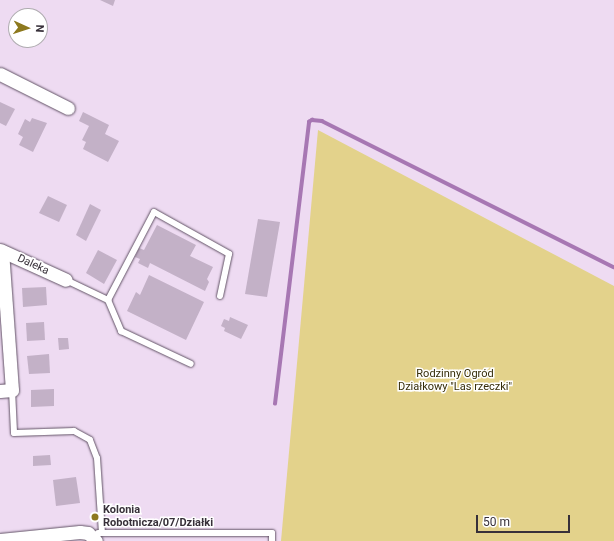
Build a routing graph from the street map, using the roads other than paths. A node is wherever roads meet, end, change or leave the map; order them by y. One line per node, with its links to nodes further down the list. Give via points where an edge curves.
1 (0, 74): 2 (street)
2 (68, 108)
3 (1, 250): 4 (street, Daleka); 8 (street)
4 (66, 280): 6 (lane)
5 (220, 296): 6 (lane, via 229,254 154,212)
6 (108, 300): 7 (lane, via 121,331)
7 (191, 364)
8 (6, 391): 9 (lane, via 14,433 74,431 90,440 97,458)
9 (95, 536): 10 (street); 11 (lane, via 272,533)
10 (0, 540)
11 (272, 541)

